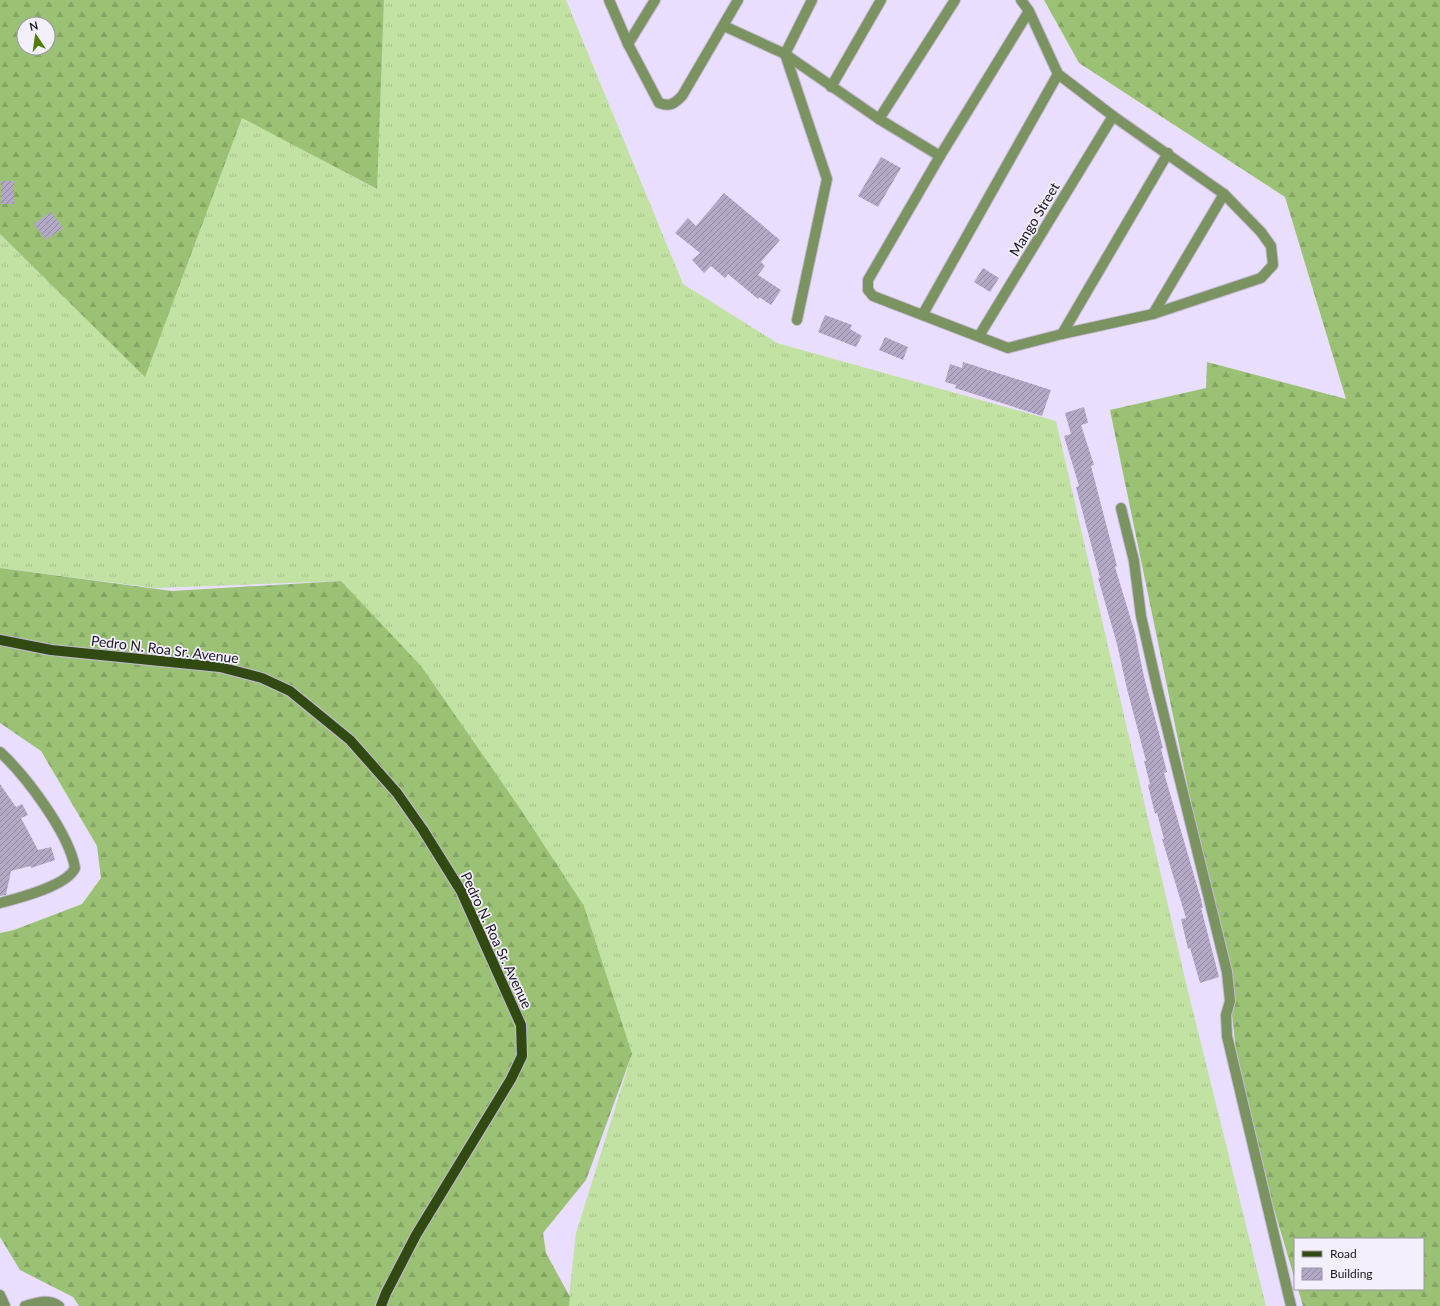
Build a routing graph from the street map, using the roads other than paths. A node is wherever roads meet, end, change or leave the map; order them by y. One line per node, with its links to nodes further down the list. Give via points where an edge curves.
1 (609, 0): 10 (street)
2 (655, 0): 10 (street)
3 (738, 0): 9 (street)
4 (812, 0): 11 (street)
5 (881, 0): 13 (street)
6 (955, 0): 15 (street)
7 (1022, 0): 8 (street)
8 (1029, 11): 12 (street); 17 (street)
9 (724, 26): 10 (street, via 682,96 673,105 659,103); 11 (street)
10 (628, 44)
11 (785, 54): 13 (street); 21 (street, via 827,179)
12 (1058, 74): 14 (street); 19 (street)
13 (832, 87): 15 (street)
14 (1113, 116): 16 (street); 23 (street, Mango Street)
15 (879, 119): 17 (street)
16 (1168, 153): 18 (street); 22 (street)
17 (940, 156): 19 (street, via 868,280 868,290 873,296)
18 (1224, 194): 20 (street); 20 (street, via 1271,246 1273,265 1261,278)
19 (923, 314): 23 (street)
20 (1153, 314): 22 (street)
21 (797, 320)
22 (1062, 334): 23 (street, via 1008,348)
23 (979, 336)
24 (1121, 508): 33 (street, via 1134,561 1141,616 1157,688 1227,972 1230,1001 1226,1015 1227,1036)
25 (0, 640): 32 (main road, Pedro N. Roa Sr. Avenue, via 51,650 220,667 262,678 290,691 350,740 397,793 460,891 522,1025 522,1056 512,1080 416,1235)
26 (0, 752): 27 (street, via 36,792 63,837 76,868 72,875 60,883)
27 (1, 900)
28 (0, 1295): 30 (street)
29 (57, 1305): 31 (street, via 44,1301)
30 (6, 1306)
31 (25, 1306)
32 (381, 1306)
33 (1291, 1306)

